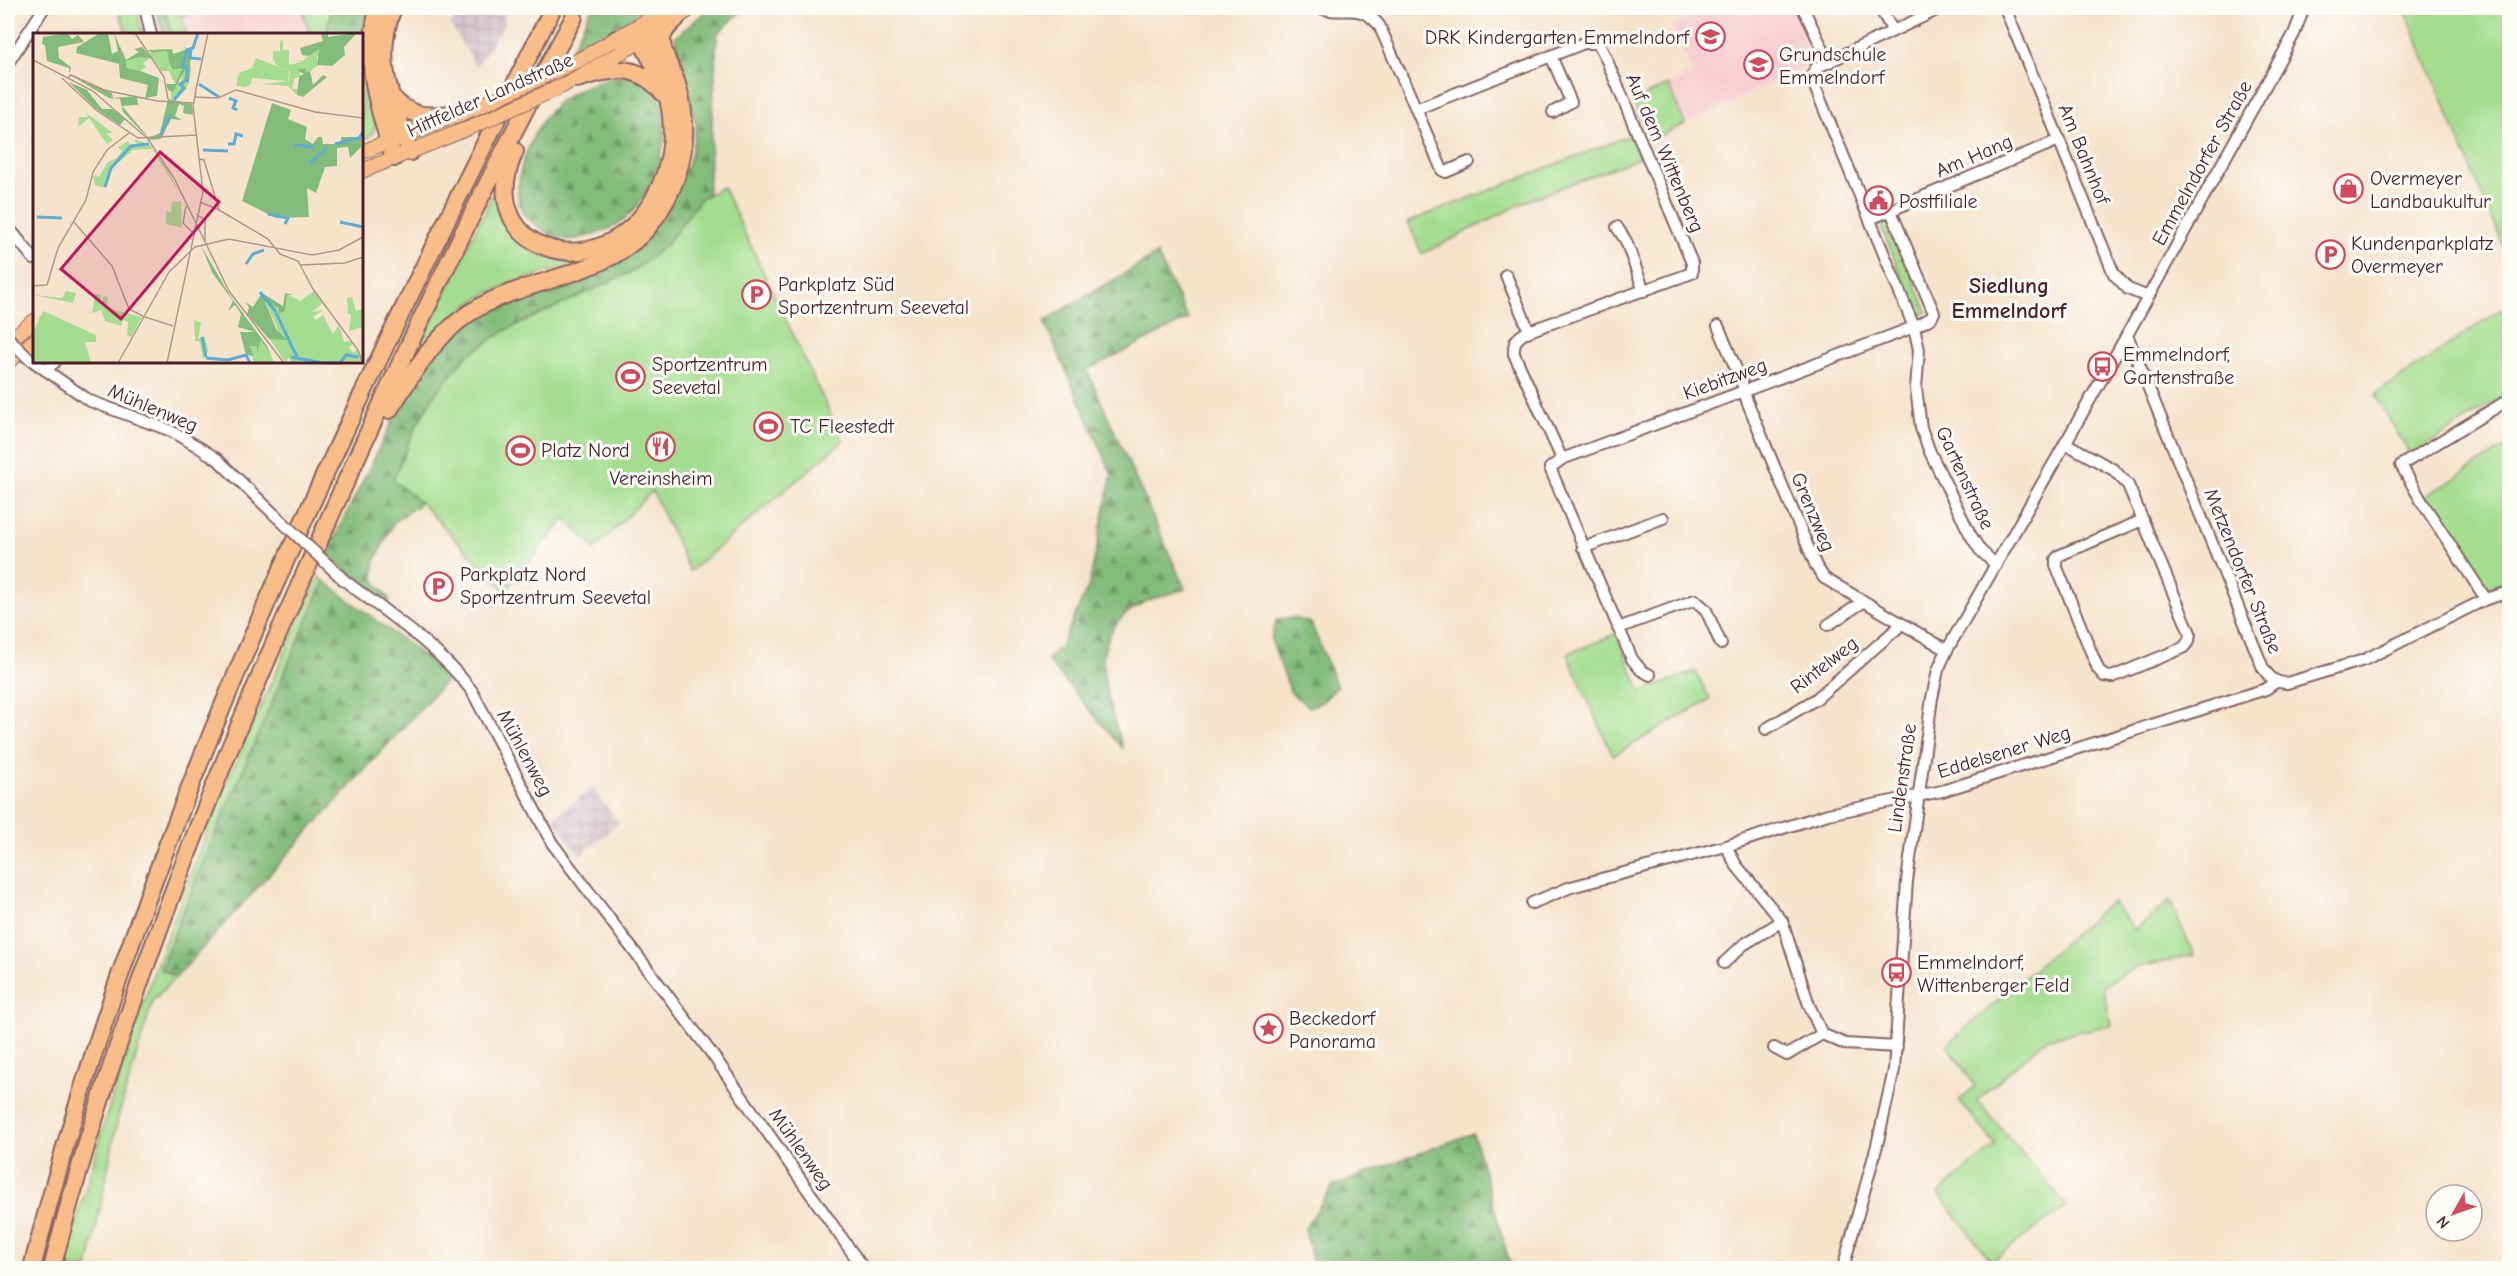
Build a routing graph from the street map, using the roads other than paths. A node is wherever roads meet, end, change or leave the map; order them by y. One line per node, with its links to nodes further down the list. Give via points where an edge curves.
1 (44, 8): 24 (street)
2 (145, 8): 18 (street)
3 (378, 8): 31 (highway, via 370,44 370,67)
4 (393, 8): 26 (highway, via 383,44)
5 (544, 8): 16 (highway)
6 (553, 8): 16 (highway)
7 (692, 8): 15 (main road, Hittfelder Landstraße)
8 (1320, 8): 28 (street, via 1369,14 1379,25)
9 (1803, 8): 23 (street)
10 (1880, 8): 17 (street)
11 (1941, 8): 17 (street, Gartenstraße)
12 (2005, 8): 32 (street, Am Bahnhof)
13 (2304, 8): 44 (street, Emmelndorfer Straße, via 2294,34)
14 (577, 12): 27 (highway, via 508,169 509,208 532,240 549,250 585,252 624,233 639,219 652,201 669,160 672,123); 59 (highway, via 525,108)
15 (667, 14): 19 (main road, Hittfelder Landstraße); 20 (highway, via 648,25); 21 (highway)
16 (542, 30): 83 (highway, via 341,442 216,728 144,910 98,1042)
17 (1893, 31): 23 (street, Gartenstraße)
18 (151, 33)
19 (616, 39): 20 (highway); 30 (main road, Hittfelder Landstraße, bridge, via 536,82 480,106)
20 (643, 40): 21 (highway); 25 (main road, Hittfelder Landstraße); 27 (highway)
21 (664, 51): 59 (highway, via 679,91 685,146 673,189 651,224 608,258 515,290 479,307 452,326 429,349)
22 (1551, 56): 28 (street, Auf dem Wittenberg); 29 (street, via 1571,102); 43 (street, Auf dem Wittenberg, via 1584,43 1598,43 1692,263 1692,273)
23 (1829, 62): 38 (street, Gartenstraße, via 1816,68 1813,82)
24 (8, 63)
25 (578, 79): 27 (highway, via 610,70 631,71 649,79); 30 (main road, Hittfelder Landstraße, bridge)
26 (390, 94): 30 (highway, via 411,113); 31 (highway)
27 (668, 99)
28 (1416, 109): 35 (street, via 1442,170 1446,172)
29 (1553, 112)
30 (465, 121): 31 (main road, Hittfelder Landstraße); 34 (main road, Hittfelder Landstraße)
31 (397, 138): 33 (main road, Hittfelder Landstraße); 34 (highway)
32 (2059, 140): 37 (street, Am Hang); 44 (street, Am Bahnhof, via 2114,274 2128,289)
33 (363, 152)
34 (402, 155): 36 (main road, Hittfelder Landstraße)
35 (1469, 162)
36 (363, 171)
37 (1891, 211): 38 (street, Am Hang); 47 (street, via 1934,313)
38 (1870, 219): 47 (street, Gartenstraße)
39 (8, 227): 41 (street)
40 (1617, 227): 43 (street)
41 (33, 258)
42 (1506, 275): 48 (street)
43 (1644, 291): 48 (street, Auf dem Wittenberg)
44 (2148, 297): 49 (street, Emmelndorfer Straße)
45 (33, 322): 50 (main road)
46 (1718, 326): 55 (street, Grenzweg)
47 (1914, 327): 55 (street, Kiebitzweg); 63 (street, Gartenstraße, via 1919,350 1916,388 1921,428 1970,534)
48 (1529, 332): 58 (street, via 1513,344 1514,354)
49 (2127, 335): 57 (street, Lindenstraße); 73 (street, Metzendorfer Straße, via 2263,668)
50 (8, 339): 52 (street, Mühlenweg, bridge)
51 (33, 342): 52 (main road)
52 (17, 358): 53 (street, Mühlenweg)
53 (33, 363)
54 (41, 365): 85 (street, Mühlenweg, bridge, via 90,401 168,430 217,459 345,580 460,675 552,843 712,1054)
55 (1743, 393): 58 (street, Kiebitzweg); 66 (street, Grenzweg, via 1816,566 1824,578)
56 (2510, 399): 65 (street, via 2401,465)
57 (2065, 443): 61 (street, via 2122,477); 63 (street, Lindenstraße)
58 (1562, 459): 62 (street, Kiebitzweg, via 1550,468)
59 (355, 460): 84 (highway, via 234,736 166,908 89,1134)
60 (1663, 518): 62 (street)
61 (2143, 520): 61 (street, via 2190,633 2189,641 2183,648 2112,677 2098,669 2056,560)
62 (1583, 548): 69 (street)
63 (1996, 565): 71 (street, Lindenstraße)
64 (2510, 592): 65 (street, Metzendorfer Straße)
65 (2486, 599): 73 (street, Metzendorfer Straße, via 2364,660 2287,683)
66 (1863, 602): 67 (street); 68 (street, Grenzweg)
67 (1828, 625)
68 (1901, 625): 71 (street, Grenzweg); 74 (street, Rintelweg, via 1815,699)
69 (1618, 628): 70 (street, via 1695,600 1706,610); 72 (street, via 1632,659)
70 (1720, 644)
71 (1947, 650): 75 (street, Lindenstraße, via 1933,690)
72 (1650, 675)
73 (2276, 682): 75 (street, Eddelsener Weg, via 2266,689)
74 (1766, 729)
75 (1918, 797): 76 (street, Eddelsener Weg, via 1828,814); 81 (street, Lindenstraße, via 1906,881)
76 (1726, 846): 77 (street, Eddelsener Weg, via 1571,887); 78 (street)
77 (1532, 903)
78 (1782, 921): 79 (street, via 1743,945); 80 (street)
79 (1724, 963)
80 (1822, 1034): 81 (street, via 1845,1044); 82 (street, via 1787,1055)
81 (1897, 1047): 86 (street, Lindenstraße, via 1887,1106)
82 (1774, 1048)
83 (32, 1269)
84 (52, 1269)
85 (864, 1269)
86 (1843, 1269)

